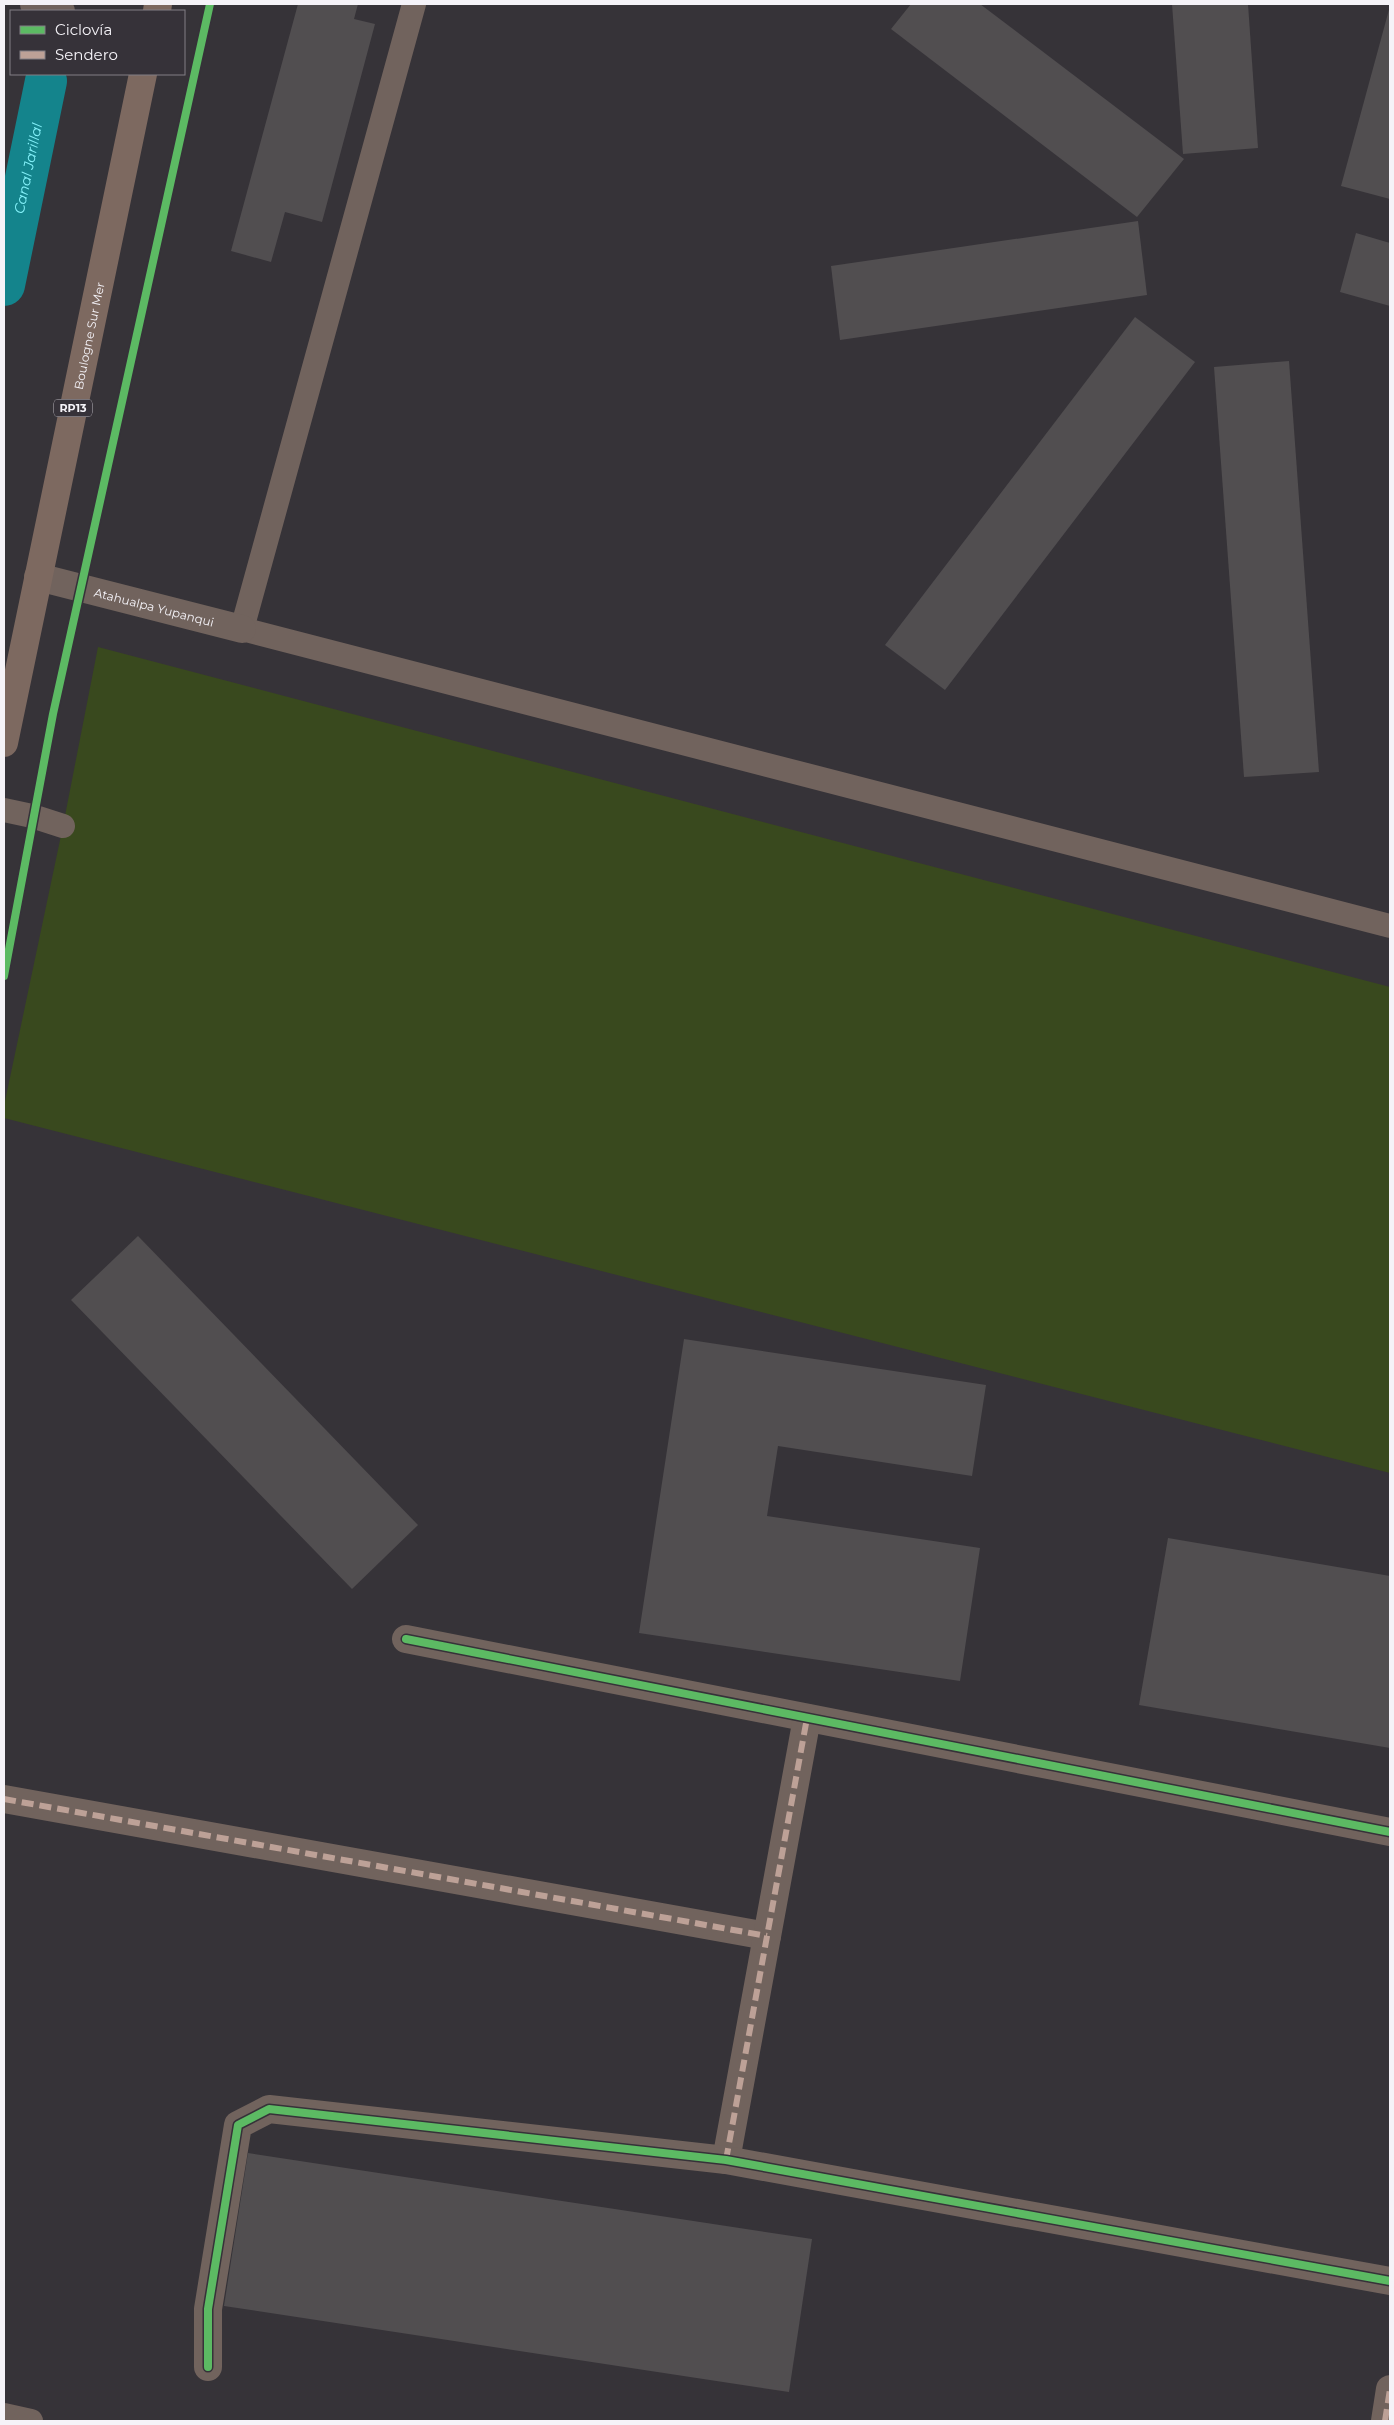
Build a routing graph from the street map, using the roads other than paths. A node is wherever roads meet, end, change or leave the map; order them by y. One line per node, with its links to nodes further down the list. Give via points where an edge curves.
1 (34, 4): 3 (street)
2 (414, 4): 6 (lane)
3 (57, 10)
4 (143, 75): 5 (main road, Boulogne Sur Mer / RP13)
5 (38, 577): 6 (street, Atahualpa Yupanqui); 7 (main road, Boulogne Sur Mer / RP13)
6 (242, 629): 10 (lane)
7 (4, 743)
8 (4, 810): 9 (lane)
9 (63, 826)
10 (1390, 926)
11 (406, 1639): 12 (street)
12 (807, 1718): 14 (street); 15 (street)
13 (4, 1799): 15 (street)
14 (1390, 1832)
15 (767, 1936): 16 (street)
16 (726, 2160): 17 (street); 18 (street, via 270,2108 238,2125 208,2310)
17 (1390, 2281)
18 (208, 2367)
19 (1390, 2389): 22 (street)
20 (4, 2415): 21 (lane)
21 (31, 2421)
22 (1384, 2421)

